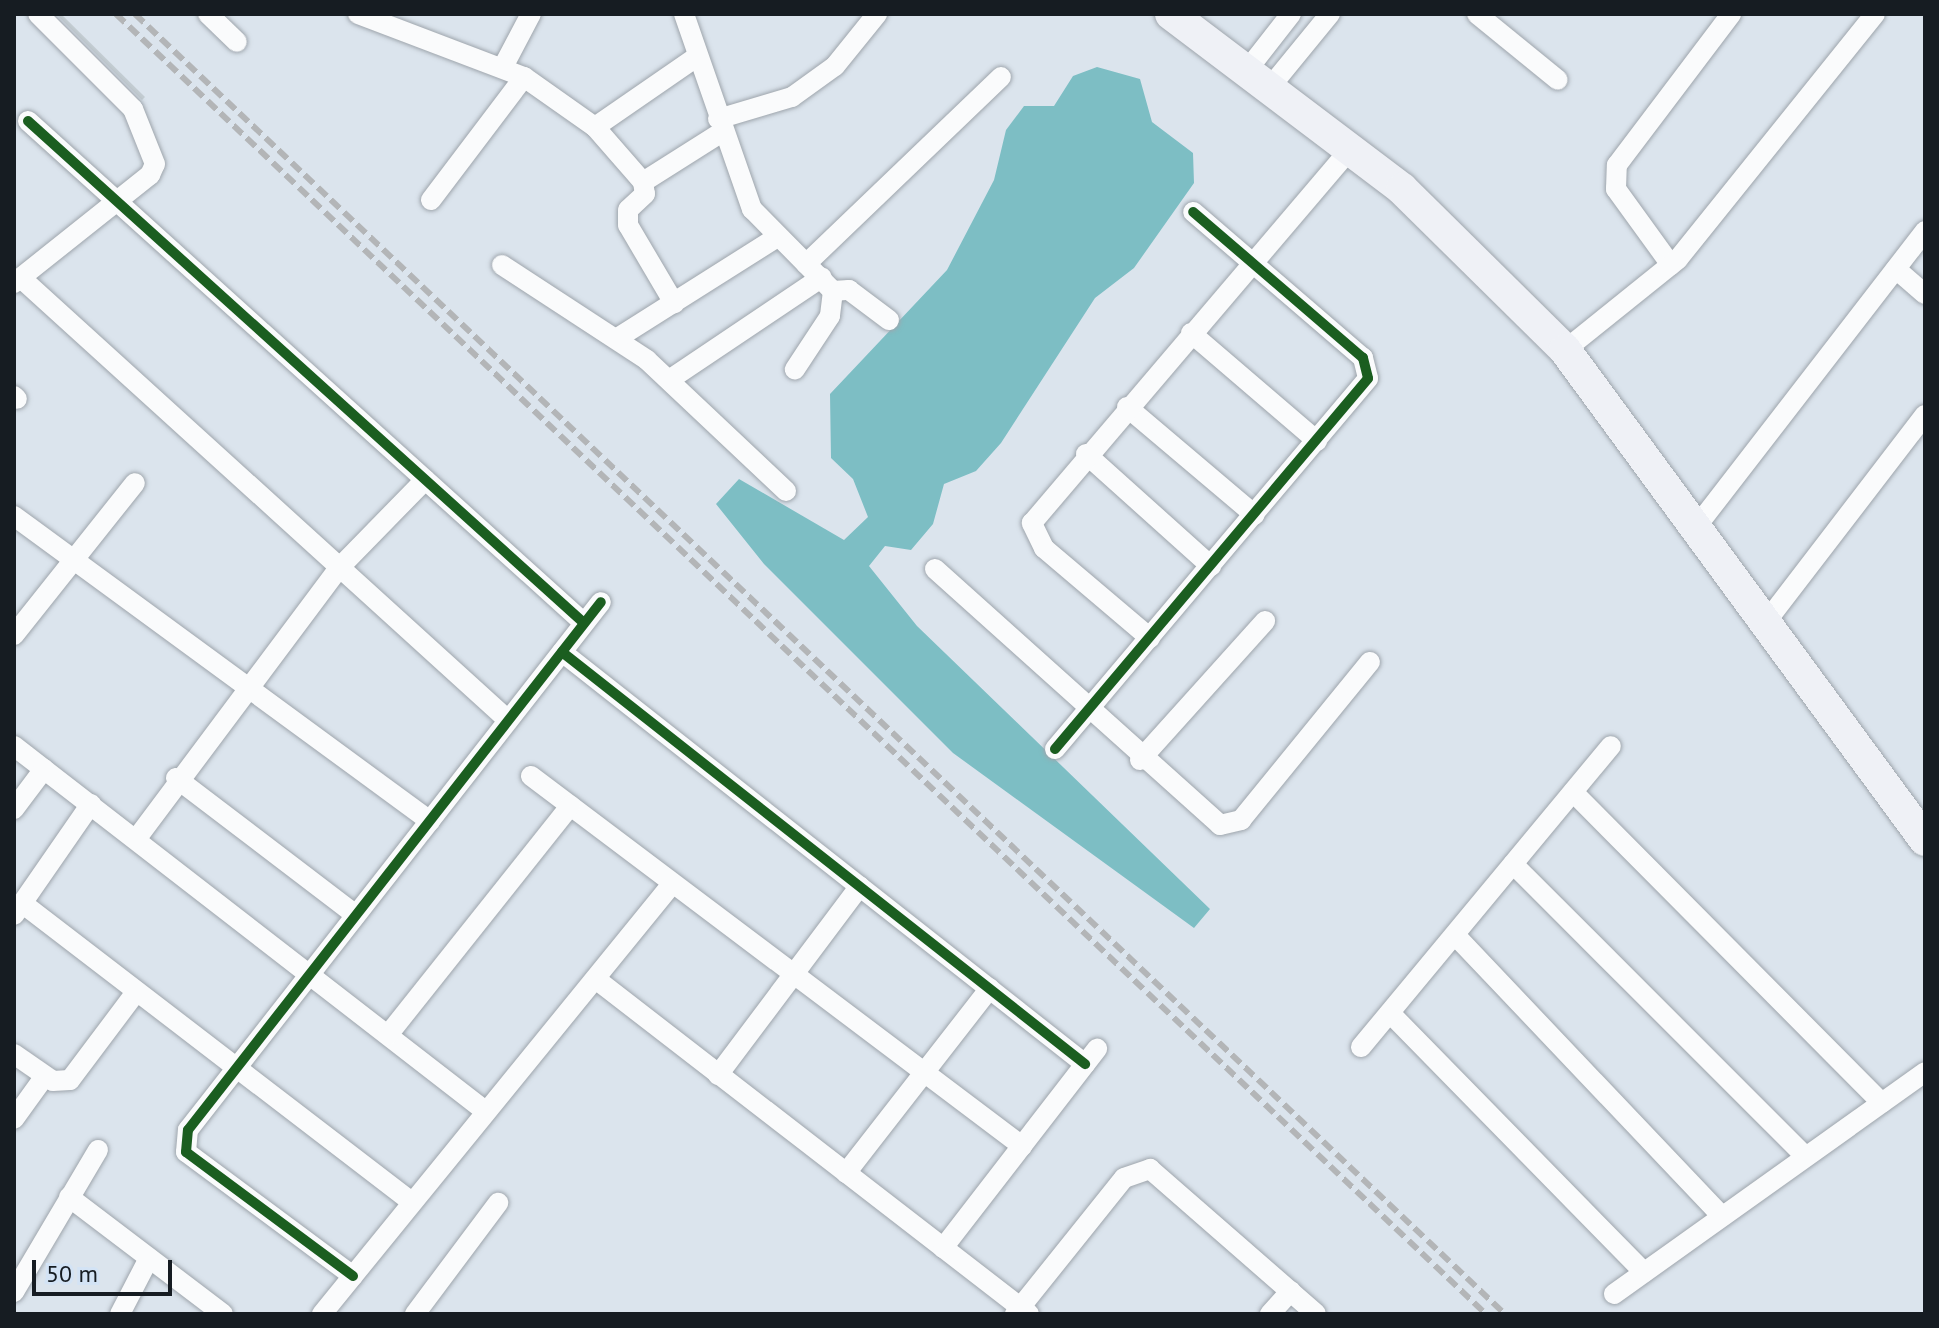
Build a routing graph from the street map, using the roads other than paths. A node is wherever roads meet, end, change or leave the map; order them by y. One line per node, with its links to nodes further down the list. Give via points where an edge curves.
1 (38, 14): 27 (street, via 133,109 151,147 150,175)
2 (208, 14): 14 (street)
3 (358, 14): 16 (street)
4 (531, 14): 16 (street)
5 (684, 14): 15 (street)
6 (850, 14): 13 (street)
7 (1171, 14): 19 (main road)
8 (1291, 14): 19 (street)
9 (1330, 14): 19 (street)
10 (1477, 14): 20 (street)
11 (1731, 14): 33 (street, via 1617,165 1616,189)
12 (1875, 14): 33 (street)
13 (872, 21): 22 (street, via 835,66 792,97)
14 (237, 42)
15 (698, 56): 22 (street); 23 (street)
16 (503, 67): 17 (street)
17 (524, 77): 23 (street); 26 (street)
18 (1001, 77): 35 (street)
19 (1260, 78): 24 (main road)
20 (1558, 80)
21 (28, 121): 27 (street)
22 (720, 125): 25 (street); 30 (street, via 752,209)
23 (595, 127): 25 (street)
24 (1351, 148): 31 (street); 42 (main road, via 1456,238)
25 (643, 182): 38 (street, via 645,194 628,210 628,225)
26 (431, 200)
27 (116, 201): 36 (street); 49 (street)
28 (1193, 212): 31 (street)
29 (1925, 231): 34 (street)
30 (776, 238): 35 (street); 38 (street)
31 (1252, 261): 40 (street); 47 (street, via 1368,368 1363,388)
32 (502, 265): 41 (street)
33 (1671, 265): 42 (street)
34 (1896, 269): 37 (street); 54 (street)
35 (820, 277): 39 (street, via 849,290); 43 (street, via 830,316); 44 (street)
36 (17, 280): 57 (street)
37 (1925, 294)
38 (674, 303): 41 (street)
39 (889, 320)
40 (1191, 333): 45 (street); 47 (street)
41 (616, 339): 44 (street)
42 (1565, 350): 54 (main road)
43 (795, 369)
44 (669, 380): 51 (street)
45 (1127, 407): 48 (street); 52 (street)
46 (1925, 415): 61 (street)
47 (1317, 441): 52 (street)
48 (1086, 454): 56 (street); 64 (street, via 1039,508 1035,537)
49 (425, 480): 57 (street); 62 (street)
50 (135, 483): 55 (street)
51 (786, 491)
52 (1255, 515): 56 (street)
53 (14, 516): 55 (street)
54 (1697, 526): 61 (main road)
55 (74, 560): 63 (street); 67 (street)
56 (1211, 566): 64 (street)
57 (340, 567): 67 (street); 69 (street)
58 (935, 569): 68 (street)
59 (601, 602): 62 (street)
60 (1265, 621): 73 (street)
61 (1766, 622): 83 (main road)
62 (584, 623): 65 (street)
63 (14, 635)
64 (1150, 638): 68 (street)
65 (562, 652): 69 (street); 86 (street)
66 (1370, 662): 73 (street, via 1232,825 1209,820)
67 (247, 687): 76 (street); 81 (street)
68 (1087, 711): 72 (street); 73 (street)
69 (508, 720): 81 (street)
70 (14, 746): 74 (street)
71 (1611, 746): 77 (street)
72 (1055, 749)
73 (1140, 760)
74 (44, 769): 78 (street); 80 (street)
75 (531, 776): 79 (street)
76 (176, 778): 82 (street); 88 (street)
77 (1573, 792): 84 (street); 104 (street)
78 (91, 804): 82 (street); 87 (street)
79 (570, 806): 85 (street); 96 (street)
80 (14, 809)
81 (430, 821): 88 (street)
82 (137, 838): 90 (street)
83 (1925, 840)
84 (1513, 864): 89 (street); 109 (street)
85 (672, 884): 91 (street); 92 (street)
86 (860, 886): 91 (street); 93 (street)
87 (18, 909): 94 (street)
88 (356, 915): 90 (street)
89 (1455, 935): 95 (street); 114 (street)
90 (311, 973): 96 (street); 99 (street)
91 (794, 975): 101 (street); 102 (street)
92 (597, 980): 102 (street); 105 (street, via 582,986)
93 (990, 988): 101 (street); 107 (street, via 1091,1057)
94 (136, 992): 99 (street); 103 (street, via 70,1080)
95 (1390, 1013): 97 (street); 117 (street)
96 (388, 1035): 105 (street)
97 (1361, 1047)
98 (14, 1054): 103 (street)
99 (235, 1070): 112 (street); 118 (street, via 188,1130 186,1152)
100 (1925, 1072): 104 (street)
101 (924, 1073): 107 (street); 110 (street)
102 (718, 1075): 110 (street)
103 (45, 1076): 106 (street)
104 (1882, 1103): 109 (street)
105 (484, 1110): 112 (street)
106 (14, 1119)
107 (1022, 1146): 115 (street)
108 (98, 1150): 111 (street)
109 (1806, 1157): 114 (street)
110 (846, 1173): 115 (street)
111 (69, 1197): 116 (street); 120 (street)
112 (411, 1202): 118 (street)
113 (498, 1203): 126 (street)
114 (1722, 1216): 117 (street)
115 (943, 1248): 122 (street)
116 (149, 1258): 123 (street); 124 (street)
117 (1644, 1272): 121 (street)
118 (353, 1276): 125 (street)
119 (1291, 1291): 122 (street, via 1162,1174 1138,1169); 127 (street); 128 (street)
120 (14, 1292)
121 (1614, 1294)
122 (1021, 1312)
123 (120, 1314)
124 (223, 1314)
125 (322, 1314)
126 (415, 1314)
127 (1270, 1314)
128 (1316, 1314)

